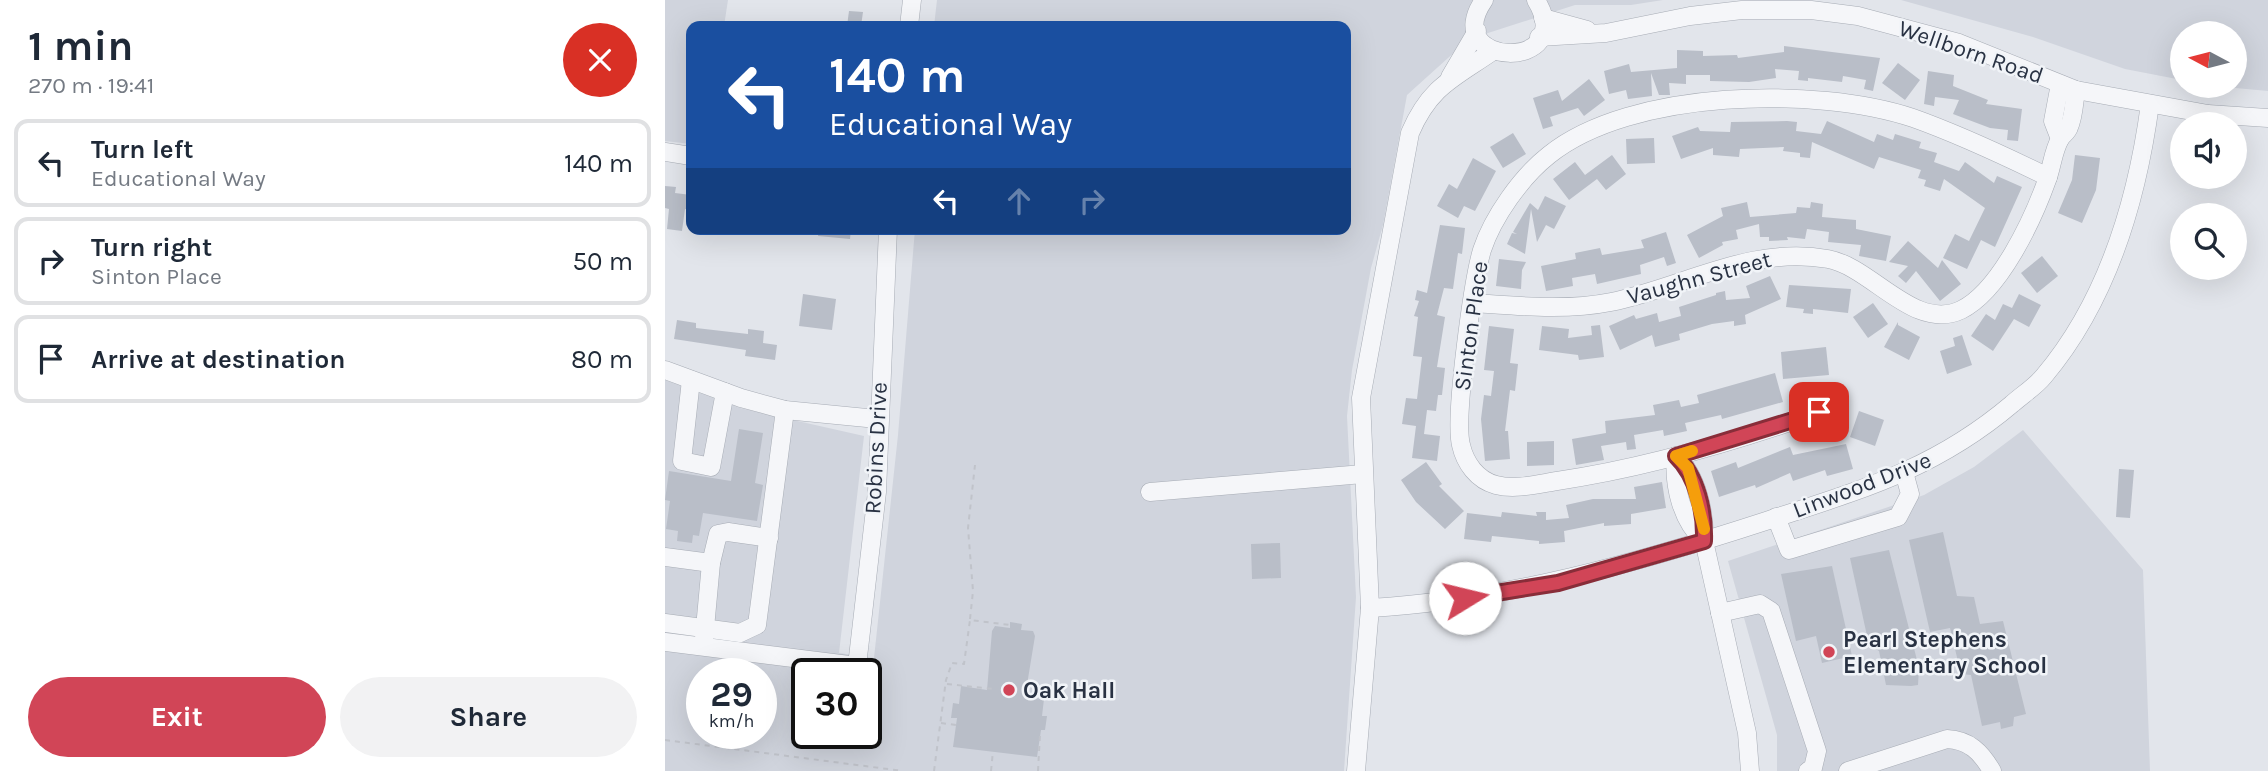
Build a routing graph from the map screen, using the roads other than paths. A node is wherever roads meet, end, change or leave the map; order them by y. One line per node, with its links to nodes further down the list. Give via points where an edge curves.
1 (912, 0): 5 (street)
2 (1484, 0): 6 (street, via 1477,11)
3 (1536, 0): 4 (street)
4 (1543, 18): 7 (street); 8 (street)
5 (910, 21)
6 (1477, 31): 9 (street); 10 (street)
7 (1590, 32): 8 (street, Wellborn Road); 11 (street, Wellborn Road, via 1742,10 1811,10 1901,26 1959,43)
8 (1539, 37): 9 (street, via 1533,46 1514,55)
9 (1493, 51): 10 (street)
10 (1450, 78): 25 (street, via 1418,114 1410,133 1361,398)
11 (2068, 87): 12 (street, Wellborn Road); 14 (street, Vaughn Street, via 2069,128 2060,139)
12 (2150, 104): 13 (street, Wellborn Road); 24 (street, Linwood Drive, via 2144,152 2123,231 2099,288 2065,347 2042,378 1999,414 1941,455)
13 (2268, 118)
14 (2048, 177): 16 (street, Vaughn Street, via 2034,214 2001,270 1980,298 1958,312 1928,314 1908,306 1869,276 1830,259 1789,256 1751,260 1611,302 1527,307); 16 (street, Sinton Place, via 1912,118 1858,106 1754,97 1651,111 1590,131 1541,163 1500,213 1482,250)
15 (888, 235): 22 (street, Robins Drive)
16 (1473, 303): 23 (street, Sinton Place, via 1458,422 1467,463 1481,478 1497,485 1519,486 1601,475)
17 (665, 370): 18 (street)
18 (691, 380): 19 (street); 19 (street, via 682,461 711,467)
19 (725, 392): 20 (street)
20 (785, 410): 22 (street); 28 (street)
21 (1819, 412): 23 (street, Sinton Place)
22 (877, 419): 35 (street, Robins Drive, via 877,492 857,666)
23 (1676, 456): 29 (street, via 1688,468 1705,520)
24 (1905, 472): 27 (street, Linwood Drive); 27 (street, via 1910,494 1898,517 1790,550)
25 (1363, 474): 26 (street); 32 (street)
26 (1150, 492)
27 (1776, 517): 29 (street, Linwood Drive)
28 (769, 538): 31 (street, via 719,534); 35 (street, via 757,625 740,633)
29 (1704, 541): 32 (street, Linwood Drive, via 1558,583 1418,606); 33 (street)
30 (665, 557): 31 (street)
31 (711, 563): 35 (street)
32 (1370, 608): 37 (street)
33 (1720, 613): 38 (street, via 1747,733); 39 (street, via 1760,604 1771,611 1817,751)
34 (665, 624): 35 (street)
35 (704, 638): 36 (street)
36 (665, 642)
37 (1356, 771)
38 (1750, 771)
39 (1808, 771)
40 (1848, 771): 41 (street, via 1947,739 1961,740 1981,753)
41 (1991, 771)

